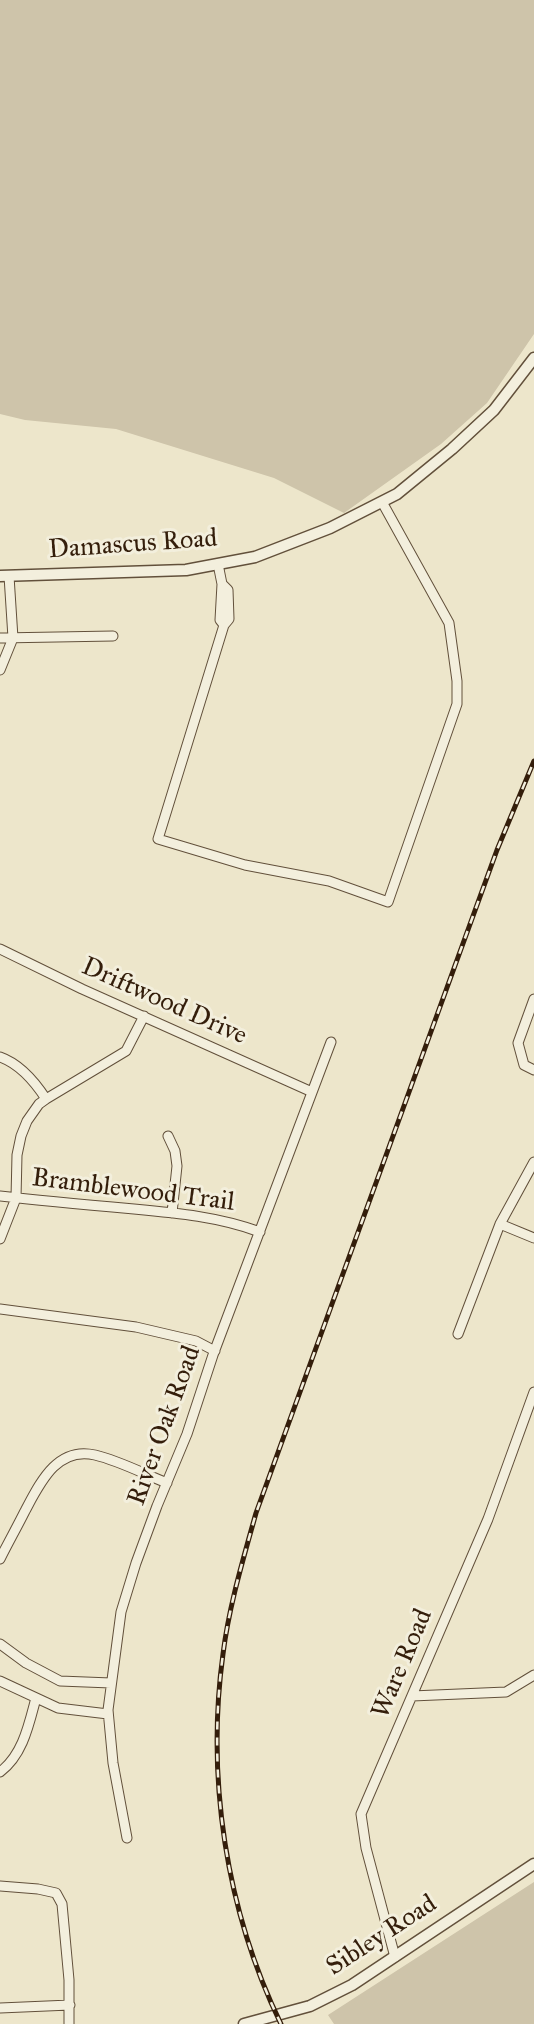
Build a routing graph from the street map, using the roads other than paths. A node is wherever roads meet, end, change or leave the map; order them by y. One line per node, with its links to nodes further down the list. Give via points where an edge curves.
1 (534, 358): 2 (street, Damascus Road, via 494,410)
2 (382, 502): 3 (street, Damascus Road, via 255,557); 3 (street, via 449,623 457,681 457,704 388,902 329,881 245,865 158,839 224,625 220,621)
3 (218, 564): 4 (street, Damascus Road, via 186,570)
4 (5, 576): 7 (street)
5 (113, 636): 7 (street)
6 (0, 638): 7 (street)
7 (13, 638): 8 (street)
8 (0, 670)
9 (0, 949): 11 (street, Driftwood Drive)
10 (534, 999): 14 (street, via 518,1043 524,1065)
11 (144, 1016): 15 (street, Driftwood Drive); 16 (street, via 127,1051)
12 (331, 1042): 15 (street, River Oak Road)
13 (0, 1057): 16 (street, via 35,1082)
14 (534, 1070)
15 (312, 1092): 23 (street, River Oak Road)
16 (46, 1099): 20 (street, via 21,1136)
17 (167, 1136): 21 (street, via 177,1166)
18 (534, 1162): 22 (street)
19 (0, 1196): 20 (street, Bramblewood Trail)
20 (16, 1198): 21 (street, Bramblewood Trail); 25 (street)
21 (172, 1213): 23 (street, Bramblewood Trail, via 232,1222)
22 (500, 1223): 24 (street); 27 (street)
23 (260, 1232): 28 (street, River Oak Road)
24 (534, 1238)
25 (0, 1239)
26 (0, 1309): 28 (street, via 136,1327 196,1341)
27 (458, 1334)
28 (215, 1351): 30 (street, River Oak Road)
29 (534, 1392): 36 (street, Ware Road, via 488,1519)
30 (167, 1483): 31 (street, via 94,1455 77,1454 62,1460 39,1485); 35 (street, River Oak Road, via 121,1612)
31 (0, 1559)
32 (0, 1643): 35 (street, via 60,1681)
33 (534, 1675): 36 (street, via 506,1692)
34 (0, 1681): 37 (street)
35 (111, 1683): 38 (street, River Oak Road)
36 (412, 1696): 43 (street, Ware Road, via 361,1814)
37 (36, 1698): 38 (street, via 58,1709); 39 (street, via 15,1758)
38 (108, 1714): 40 (street, River Oak Road)
39 (0, 1772)
40 (127, 1838)
41 (534, 1864): 43 (street, Sibley Road)
42 (0, 1886): 44 (street, via 56,1893 62,1904)
43 (395, 1957): 47 (street, Sibley Road, via 310,2006)
44 (70, 2005): 45 (street); 46 (street)
45 (0, 2008)
46 (69, 2024)
47 (244, 2024)

